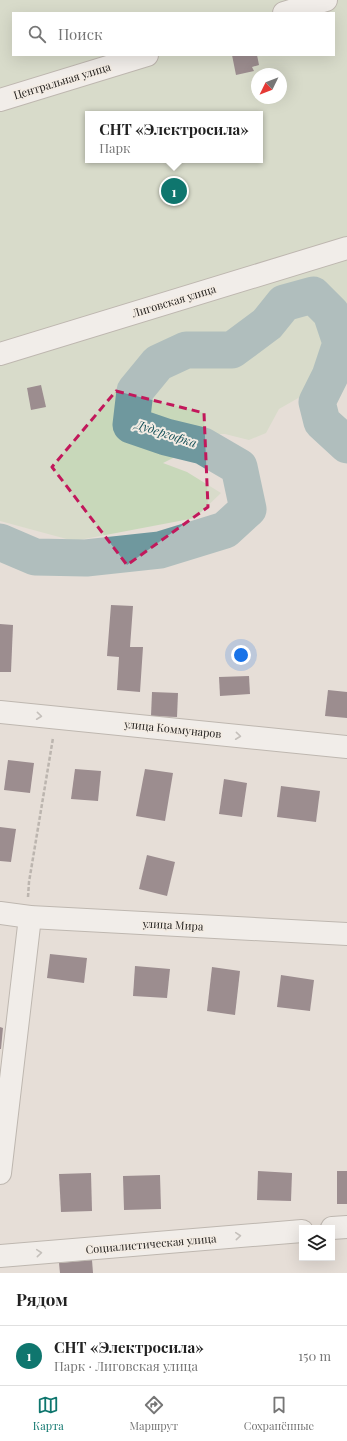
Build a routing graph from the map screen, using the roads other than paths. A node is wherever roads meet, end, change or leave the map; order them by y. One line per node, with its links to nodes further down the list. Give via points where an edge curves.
1 (326, 0): 2 (street)
2 (287, 12)
3 (144, 56): 4 (street, Центральная улица)
4 (0, 100)
5 (347, 248): 6 (street, Лиговская улица)
6 (0, 354)
7 (0, 712): 8 (street, улица Коммунаров, one-way to 8)
8 (347, 747)
9 (0, 913): 10 (street, улица Мира)
10 (30, 916): 11 (street, улица Мира); 12 (street)
11 (347, 934)
12 (0, 1173)
13 (347, 1227): 14 (street)
14 (335, 1228)
15 (299, 1231): 16 (street, Социалистическая улица, one-way to 15)
16 (0, 1256)

